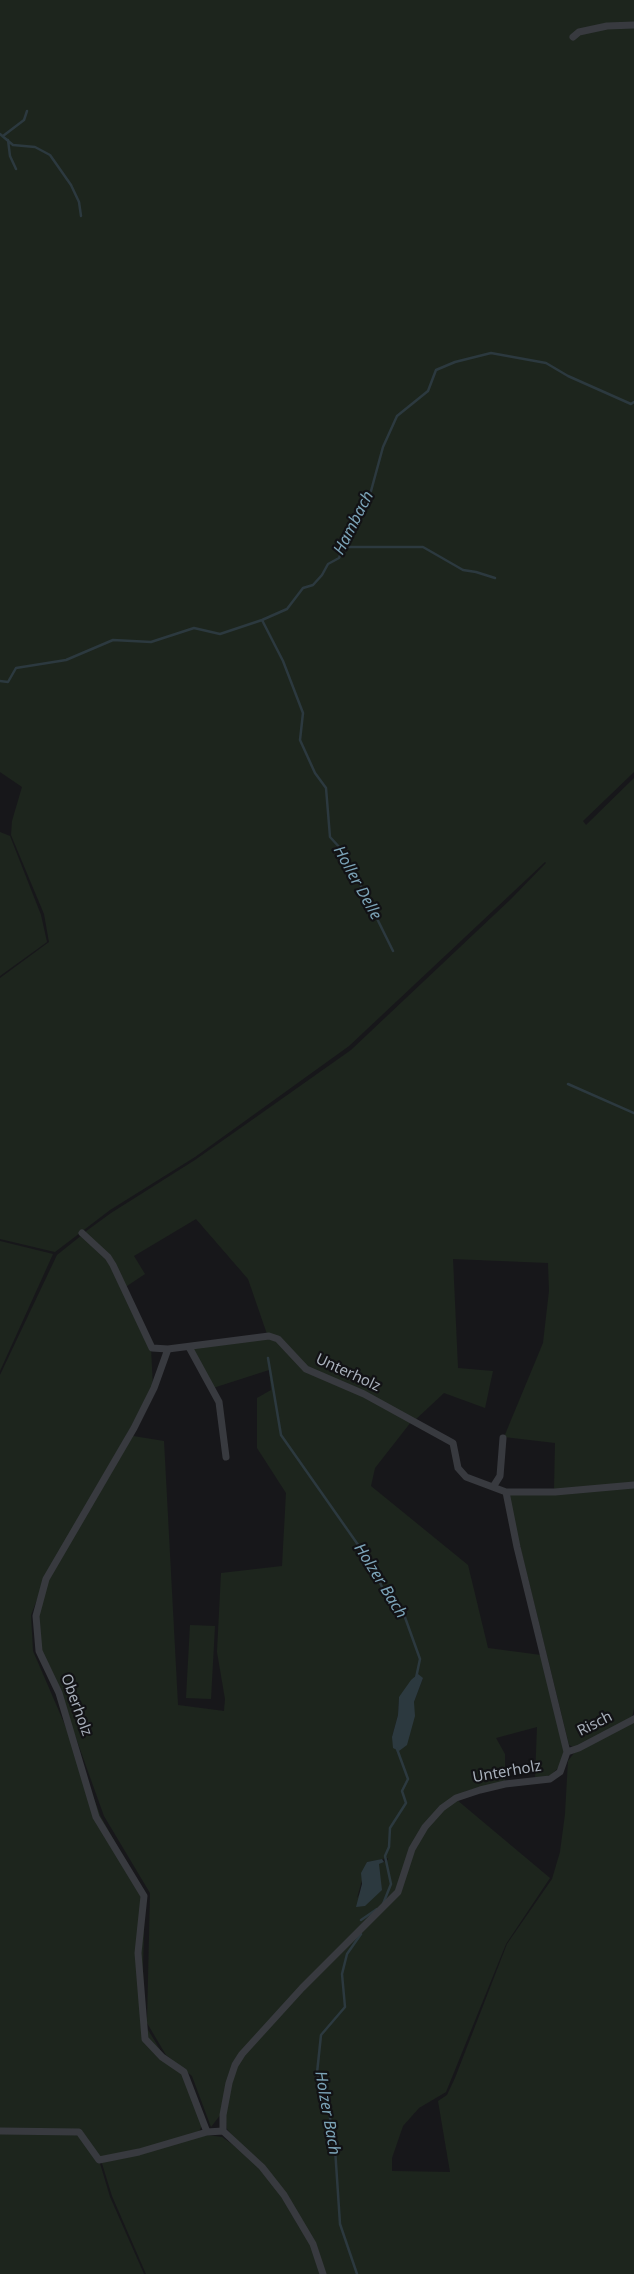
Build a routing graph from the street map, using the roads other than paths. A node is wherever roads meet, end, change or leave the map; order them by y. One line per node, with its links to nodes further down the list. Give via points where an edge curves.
1 (634, 25): 2 (street, via 607,26 579,32)
2 (573, 37)
3 (82, 1233): 5 (street, via 108,1257 152,1348)
4 (189, 1347): 5 (street, Unterholz); 7 (street, via 219,1402); 9 (street, Unterholz, via 268,1336 278,1339 306,1369 364,1394 453,1443 458,1468 466,1477)
5 (168, 1350): 15 (street, Oberholz, via 134,1428 46,1579 36,1616 39,1651 59,1693 96,1817 144,1896 138,1953 145,2039 162,2057 184,2072)
6 (503, 1438): 9 (street, via 500,1476)
7 (226, 1456)
8 (634, 1485): 10 (street, via 555,1492)
9 (493, 1487): 10 (street, Unterholz)
10 (506, 1492): 12 (street)
11 (634, 1720): 12 (street, Risch)
12 (567, 1752): 14 (street, Unterholz, via 560,1772 550,1780 480,1790 456,1798 442,1808 412,1849 398,1892 302,1988 242,2054 229,2083)
13 (0, 2130): 15 (street, via 80,2132 100,2160)
14 (223, 2131): 15 (street); 16 (street, via 262,2167 284,2196 313,2244)
15 (207, 2132)
16 (323, 2274)

